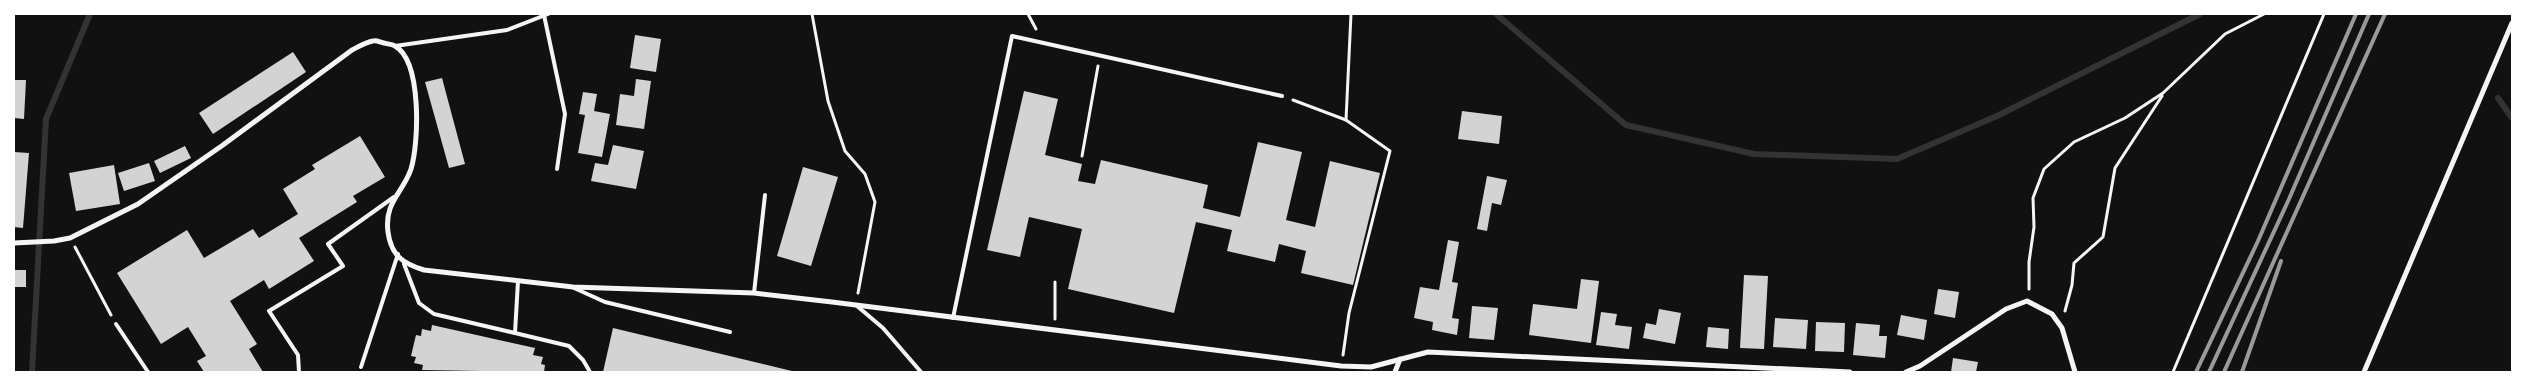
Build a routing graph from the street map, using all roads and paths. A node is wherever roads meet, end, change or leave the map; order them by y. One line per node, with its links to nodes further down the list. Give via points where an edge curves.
1 (812, 14): 25 (path, via 828,101 836,126 845,151 864,174 875,202)
2 (1350, 14): 11 (path)
3 (2264, 14): 9 (path, via 2225,34)
4 (2324, 14): 43 (path)
5 (546, 15): 7 (lane, via 507,30); 13 (lane, via 565,114)
6 (2512, 24): 44 (street)
7 (395, 46): 15 (street, via 408,62 415,87 416,138 410,170); 16 (street, via 373,40 352,50 138,204)
8 (1100, 55): 10 (lane); 12 (path); 26 (lane, via 1012,36)
9 (2163, 93): 24 (path, via 2125,118 2074,142 2044,169 2033,198 2034,227); 28 (path, via 2115,168 2103,237 2074,263)
10 (1282, 96): 11 (path)
11 (1346, 120): 33 (path, via 1390,151 1349,313)
12 (1082, 156)
13 (557, 169)
14 (765, 195): 23 (lane)
15 (394, 197): 18 (street, via 388,232 390,244); 36 (lane, via 328,244 343,266 269,311 298,355)
16 (70, 238): 17 (street); 27 (path)
17 (14, 243)
18 (398, 254): 19 (street); 34 (lane)
19 (404, 264): 20 (street, via 424,270); 31 (lane, via 419,303 434,314)
20 (518, 281): 22 (street); 31 (lane)
21 (1055, 282): 29 (path)
22 (573, 287): 23 (street); 30 (lane, via 605,302)
23 (754, 294): 25 (street)
24 (2027, 301): 28 (street, via 2052,314); 41 (street, via 2006,309)
25 (855, 304): 26 (street); 38 (lane, via 883,328)
26 (953, 318): 29 (street)
27 (116, 324): 35 (lane)
28 (2062, 328): 42 (street)
29 (1055, 329): 33 (street)
30 (730, 332)
31 (516, 333): 37 (lane, via 569,346)
32 (1400, 359): 33 (street, via 1370,367); 39 (street); 40 (street, via 1428,352)
33 (1341, 366)
34 (362, 367)
35 (148, 372)
36 (300, 372)
37 (590, 372)
38 (921, 372)
39 (1395, 372)
40 (1850, 372)
41 (1906, 372)
42 (2075, 372)
43 (2173, 372)
44 (2364, 372)

